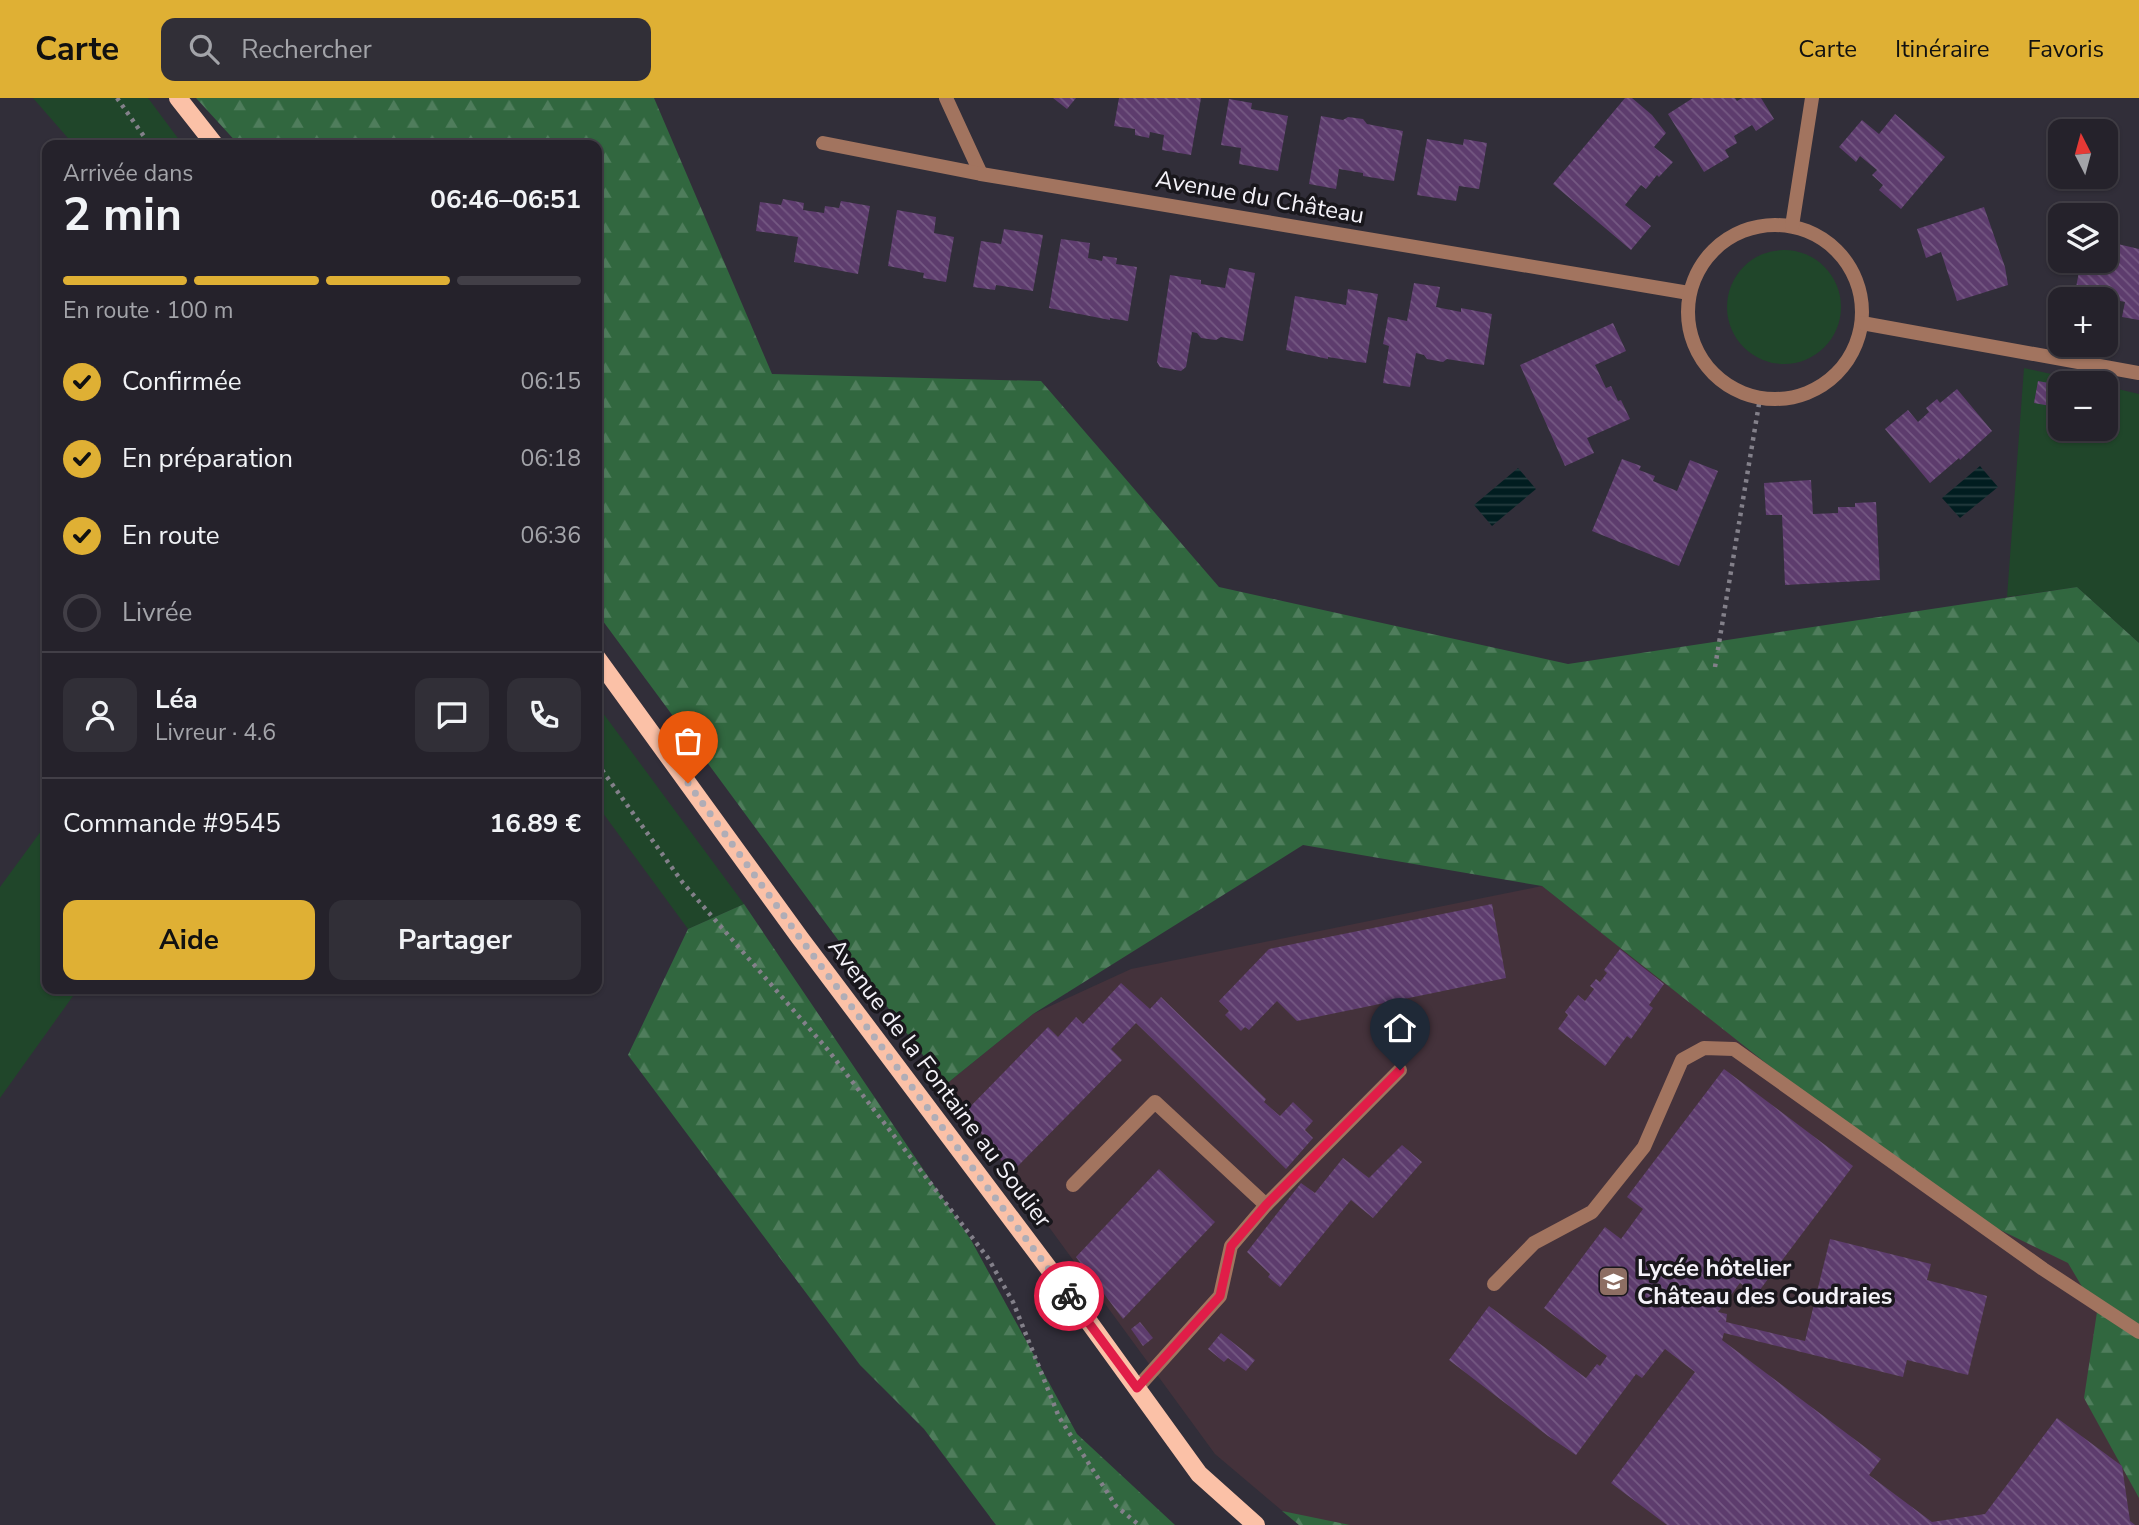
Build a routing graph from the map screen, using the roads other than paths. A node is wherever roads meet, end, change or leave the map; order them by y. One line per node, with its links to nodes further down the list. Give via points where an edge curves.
1 (172, 98): 5 (main road)
2 (178, 98): 5 (main road)
3 (946, 98): 8 (street)
4 (1812, 98): 9 (street)
5 (198, 124): 6 (main road)
6 (211, 140)
7 (823, 144): 8 (street, Avenue du Château)
8 (981, 174): 10 (street, Avenue du Château)
9 (1792, 226): 10 (street, via 1759,226 1728,239 1703,262); 11 (street, via 1817,235 1838,251 1853,272 1862,297)
10 (1689, 293): 11 (street, via 1689,328 1702,361 1727,386 1760,398 1795,398 1827,383 1851,357)
11 (1862, 323): 12 (street)
12 (2139, 373)
13 (602, 666): 19 (main road, Avenue de la Fontaine au Soulier)
14 (1400, 1070): 16 (street)
15 (1073, 1185): 16 (street, via 1155,1102)
16 (1266, 1205): 19 (street, via 1231,1246 1220,1296)
17 (1494, 1284): 18 (street, via 1534,1244 1592,1212 1644,1147 1682,1060 1704,1048 1734,1049)
18 (2139, 1332)
19 (1137, 1388): 20 (main road, Avenue de la Fontaine au Soulier, via 1199,1475)
20 (1256, 1525)

